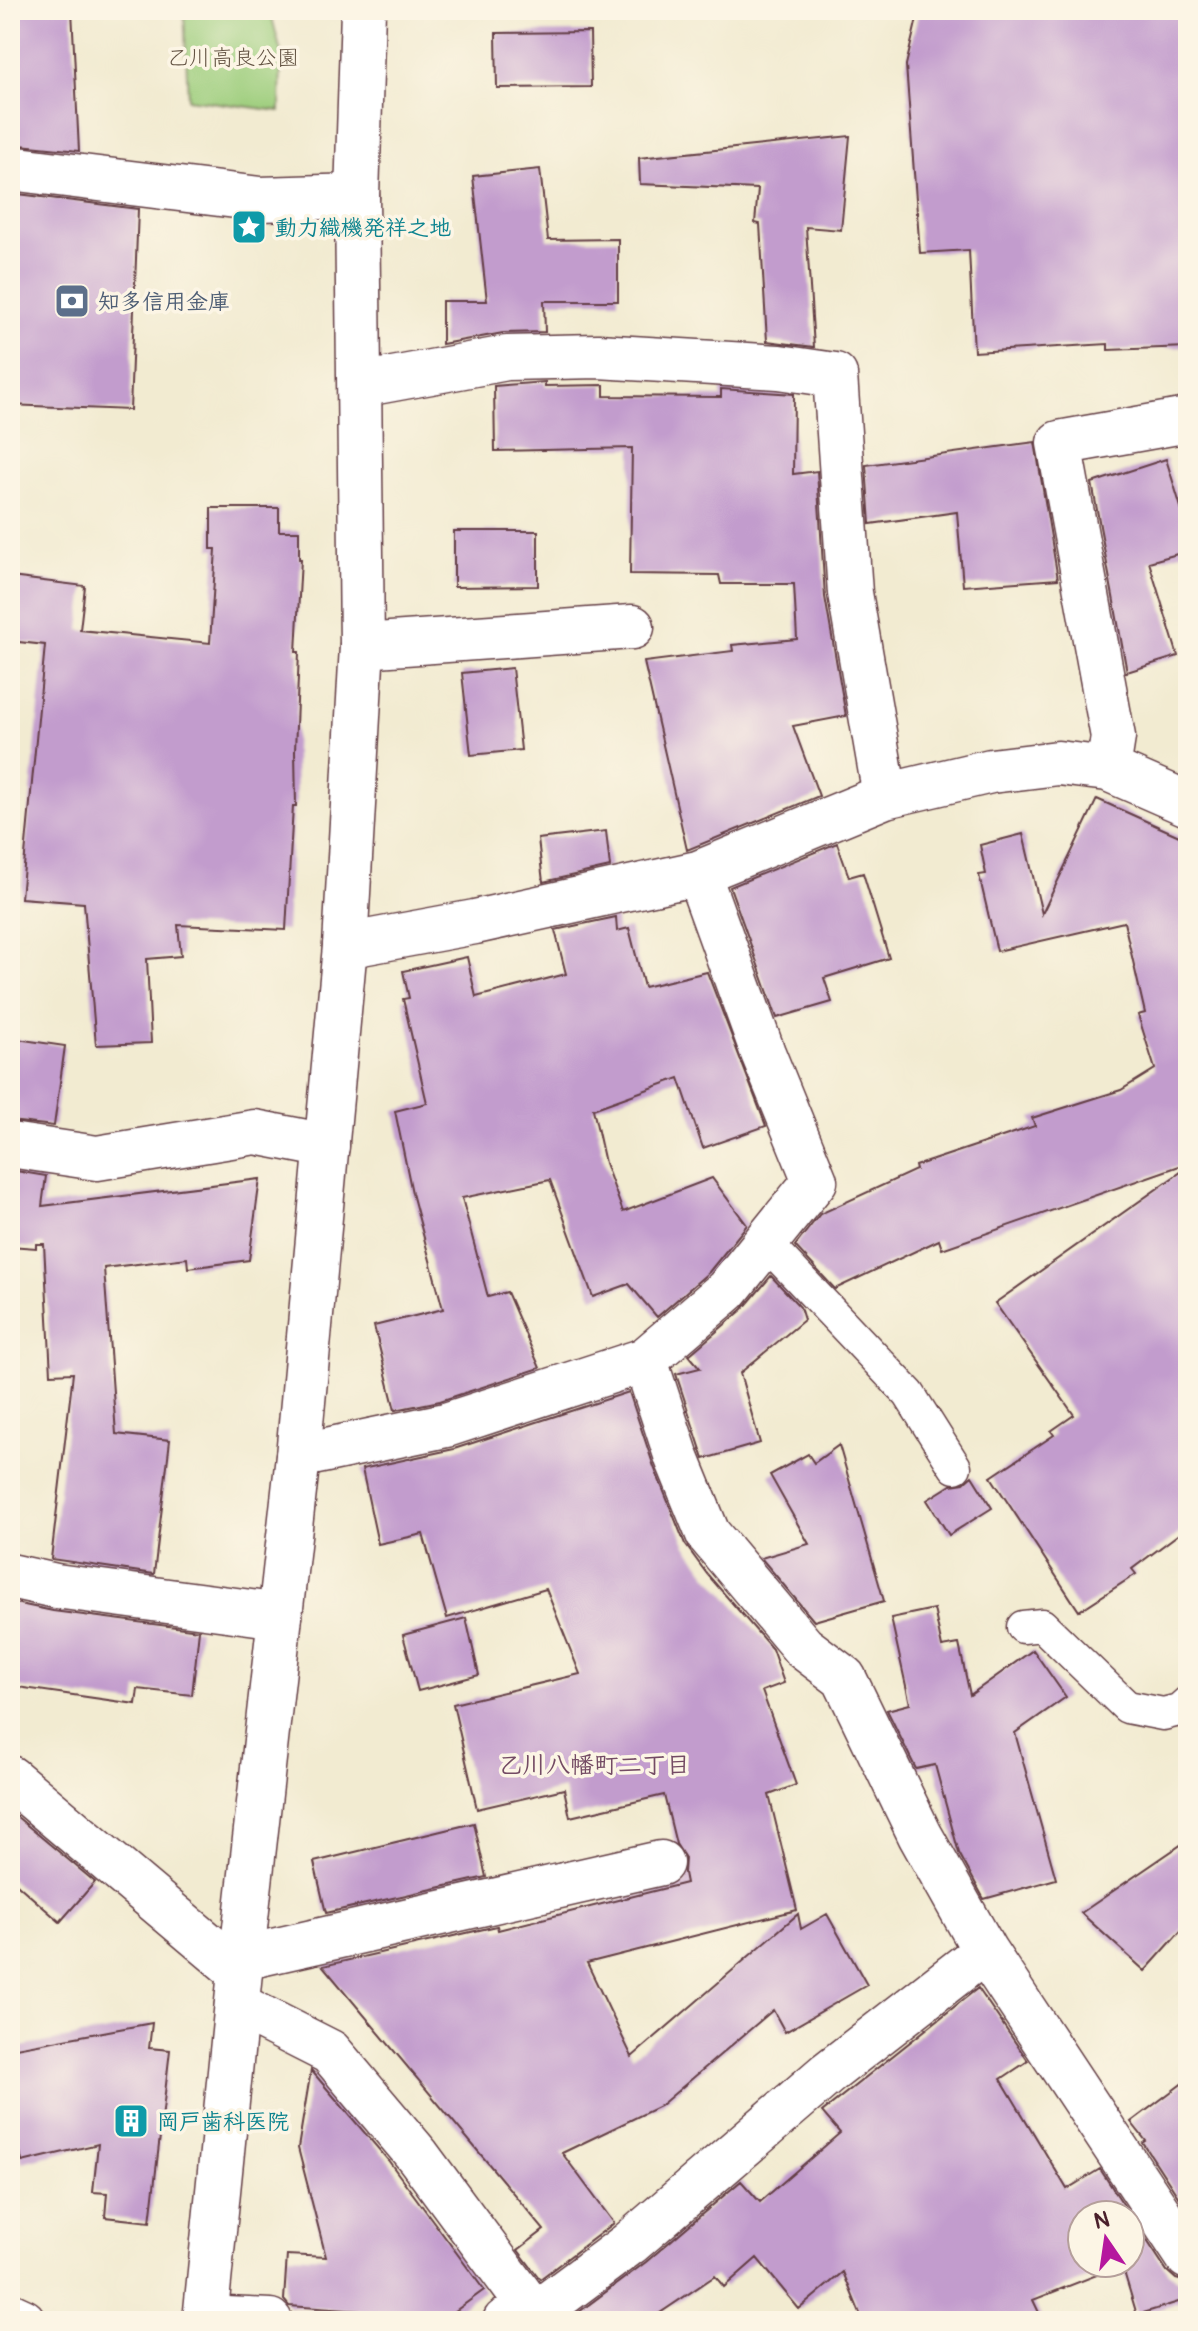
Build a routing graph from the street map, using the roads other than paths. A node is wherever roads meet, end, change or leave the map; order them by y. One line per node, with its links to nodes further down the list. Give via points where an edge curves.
1 (363, 10): 3 (street)
2 (10, 168): 3 (street, via 260,199)
3 (357, 196): 4 (street)
4 (360, 385): 7 (street); 9 (street, via 507,358 598,356 835,375 850,593)
5 (1188, 420): 8 (street, via 1059,443 1113,737)
6 (632, 627): 7 (street)
7 (362, 646): 12 (street)
8 (1108, 769): 9 (street, via 1058,763 1031,766); 10 (street)
9 (885, 796): 11 (street)
10 (1188, 804)
11 (698, 873): 12 (street); 15 (street, via 815,1181)
12 (345, 946): 14 (street)
13 (10, 1145): 14 (street, via 97,1158 255,1132)
14 (327, 1146): 17 (street)
15 (765, 1242): 16 (street, via 727,1290); 18 (lane, via 909,1394)
16 (645, 1360): 17 (street, via 446,1425); 25 (street, via 708,1534 803,1647 844,1678 920,1835)
17 (298, 1456): 20 (street)
18 (955, 1467)
19 (10, 1576): 20 (street)
20 (280, 1616): 26 (street)
21 (1023, 1627): 22 (lane, via 1042,1625 1127,1707 1163,1714)
22 (1188, 1702)
23 (10, 1778): 26 (street)
24 (661, 1863): 26 (street)
25 (985, 1951): 27 (street); 30 (street, via 828,2073 630,2243)
26 (240, 1978): 29 (street); 30 (street, via 330,2052 418,2156)
27 (1188, 2257)
28 (10, 2315): 31 (street)
29 (205, 2319): 32 (street)
30 (527, 2319)
31 (23, 2321)
32 (270, 2321)

